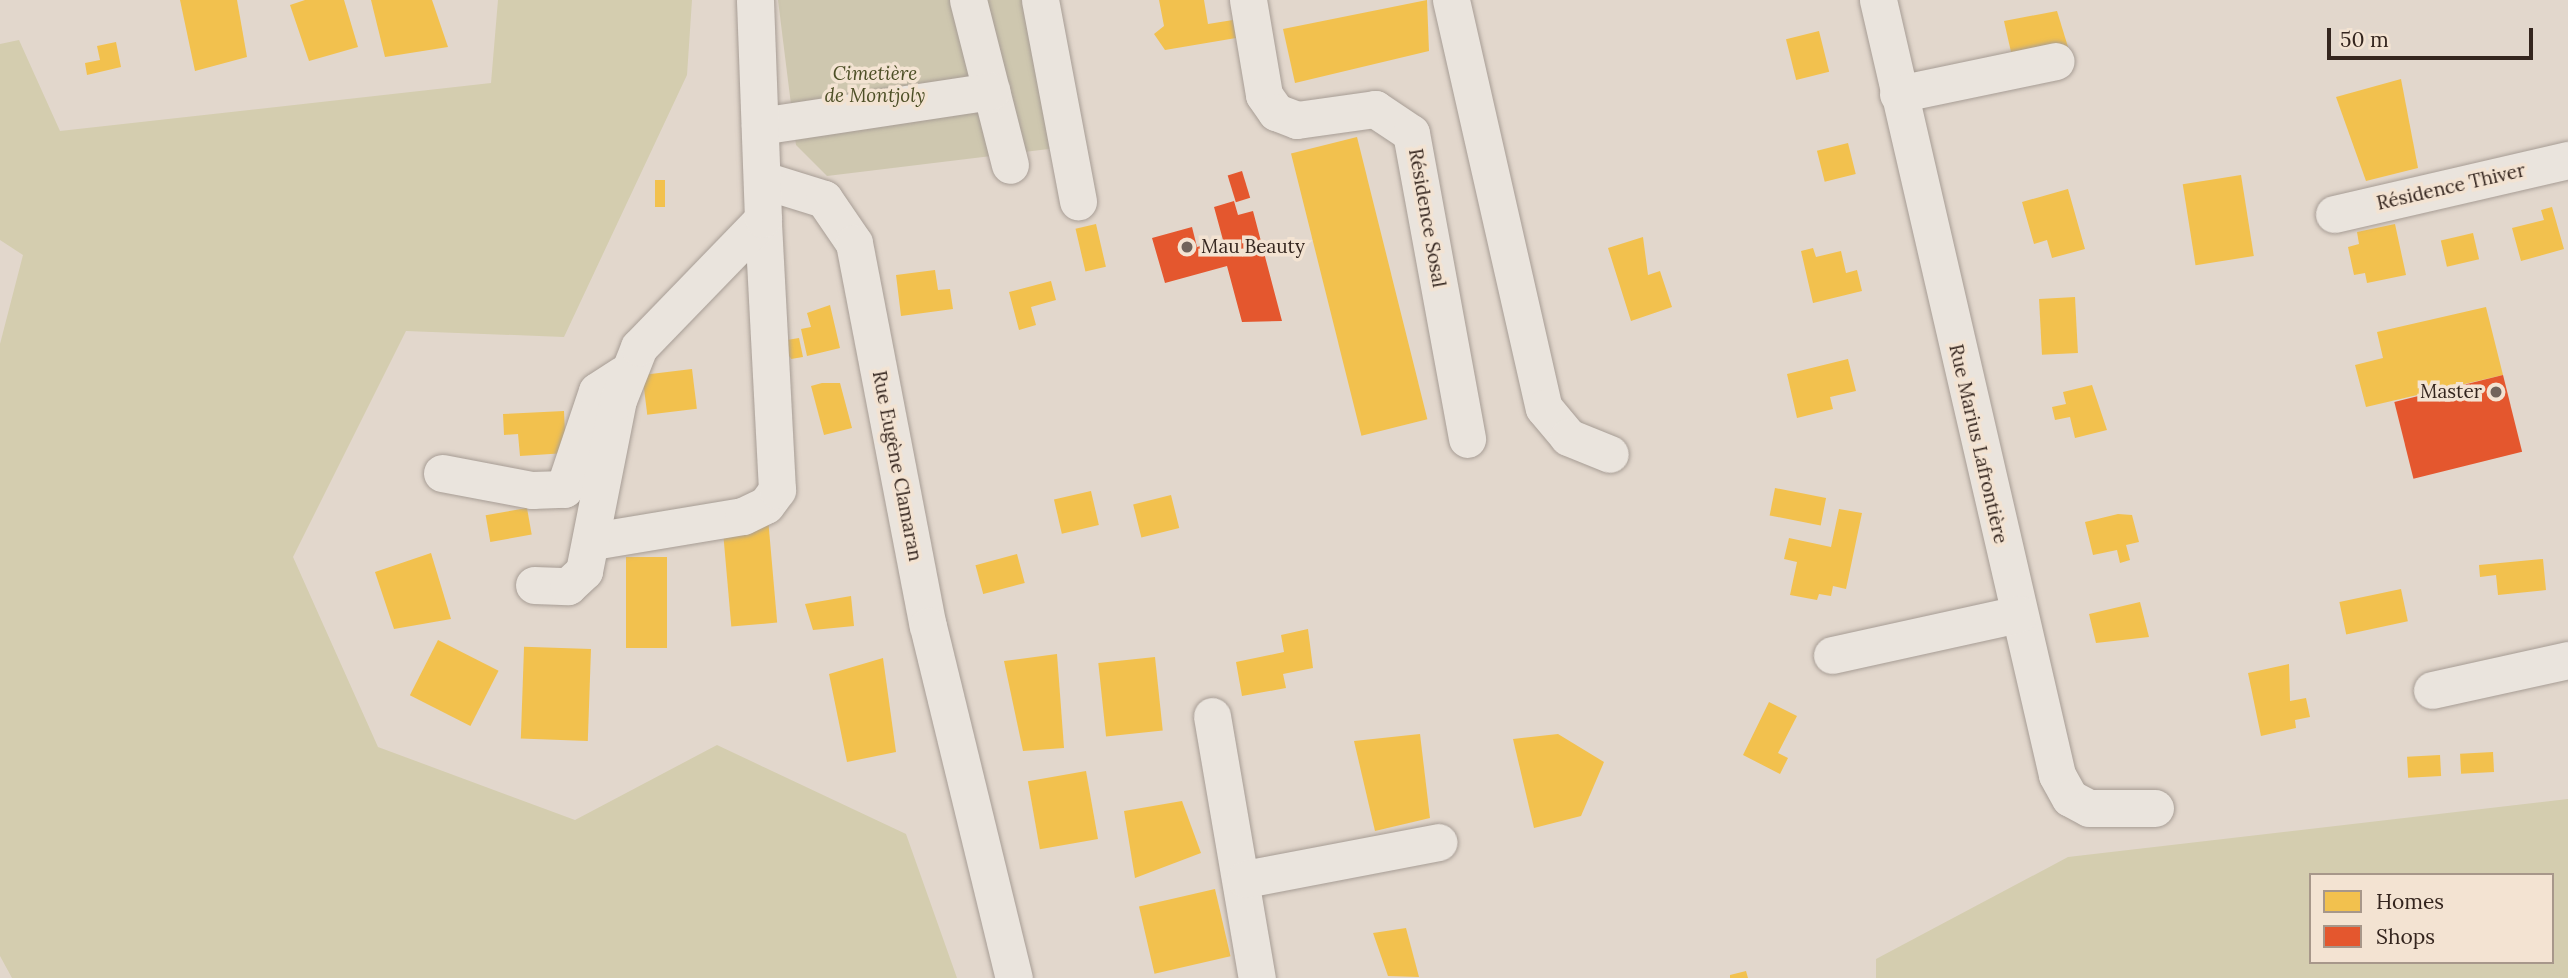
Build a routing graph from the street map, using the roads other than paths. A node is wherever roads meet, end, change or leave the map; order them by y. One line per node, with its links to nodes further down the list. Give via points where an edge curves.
1 (755, 0): 10 (street)
2 (968, 0): 8 (street)
3 (1040, 0): 14 (street)
4 (1248, 0): 18 (street, Résidence Sosal, via 1264,95 1276,112 1297,120 1375,109 1399,120 1411,133)
5 (1451, 0): 19 (street, via 1544,408 1568,438)
6 (1878, 0): 9 (street, Rue Marius Lafrontière)
7 (2056, 61): 9 (street)
8 (991, 91): 10 (street); 12 (street)
9 (1898, 94): 23 (street, Rue Marius Lafrontière)
10 (761, 125): 13 (street)
11 (2568, 160): 15 (street, Résidence Thiver)
12 (1010, 165)
13 (763, 180): 16 (street); 31 (street, Rue Eugène Clamaran, via 824,199 854,243 928,626)
14 (1078, 201)
15 (2334, 214)
16 (763, 219): 17 (street, via 645,339); 21 (street, via 777,490 766,505 743,516)
17 (626, 373): 20 (street, via 597,391 564,489 532,490); 21 (street)
18 (1467, 439)
19 (1610, 454)
20 (442, 473)
21 (593, 541): 22 (street, via 576,582)
22 (534, 585)
23 (2019, 614): 24 (street); 28 (street, Rue Marius Lafrontière, via 2064,791 2102,813)
24 (1832, 655)
25 (2568, 660): 26 (street)
26 (2432, 690)
27 (1212, 716): 30 (street)
28 (2155, 808)
29 (1440, 842): 30 (street)
30 (1245, 879): 32 (street)
31 (1014, 978)
32 (1257, 978)

